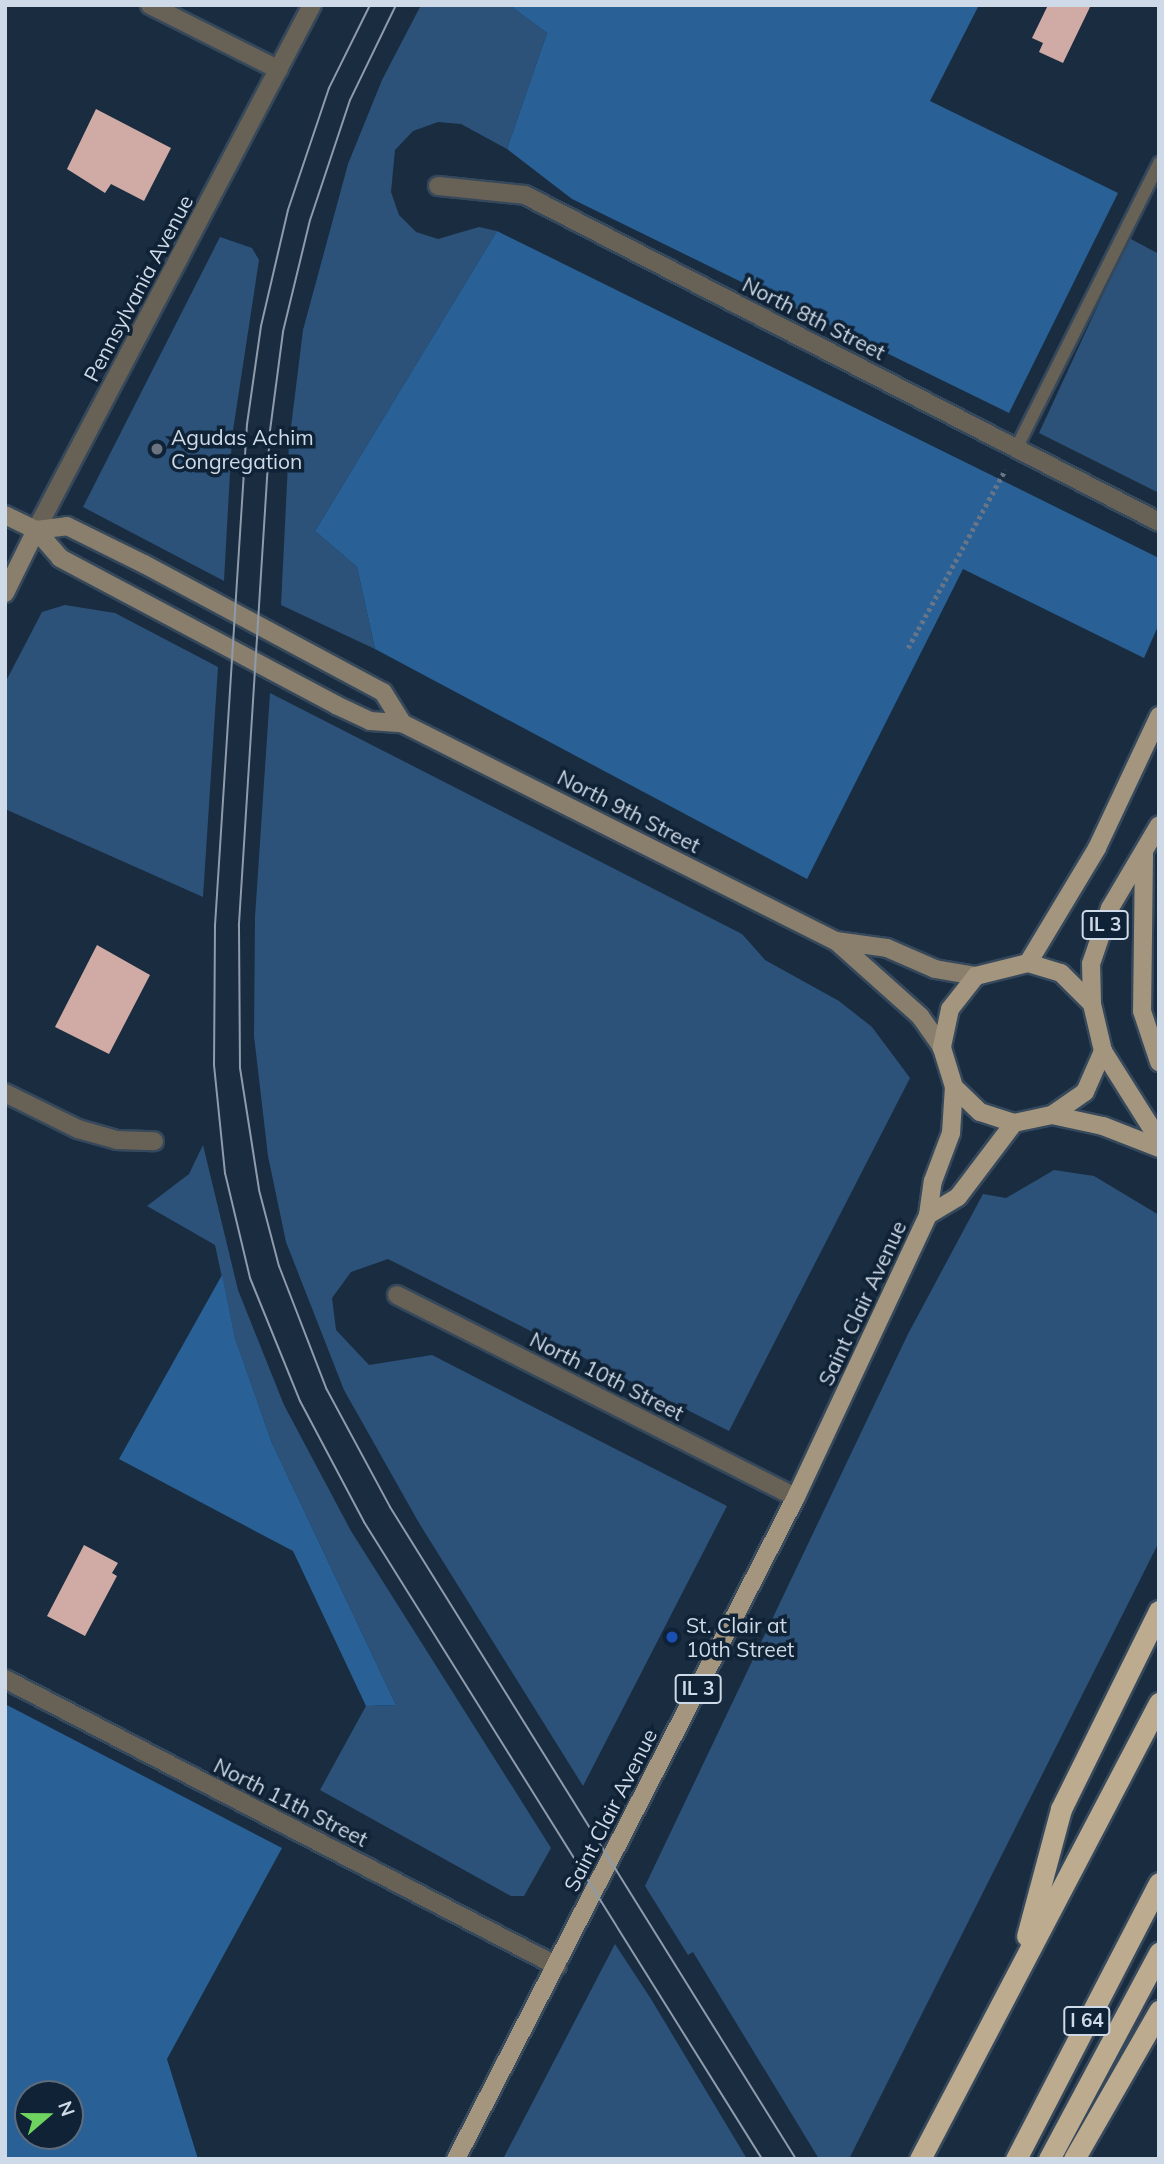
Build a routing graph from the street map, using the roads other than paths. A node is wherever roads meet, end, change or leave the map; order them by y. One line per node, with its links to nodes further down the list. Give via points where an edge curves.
1 (150, 5): 3 (street)
2 (312, 5): 3 (street, Pennsylvania Avenue)
3 (279, 70): 9 (street, Pennsylvania Avenue)
4 (1159, 163): 6 (lane)
5 (438, 187): 6 (street, North 8th Street, via 525,195)
6 (1016, 449): 8 (street, North 8th Street)
7 (5, 515): 9 (main road, North 9th Street)
8 (1159, 522)
9 (36, 530): 10 (main road, Pennsylvania Avenue); 12 (main road, North 9th Street, via 60,558 336,705 370,721); 12 (main road, North 9th Street, via 67,526 133,558 374,687)
10 (5, 593)
11 (1159, 716): 16 (main road, via 1097,848)
12 (402, 723): 15 (main road, North 9th Street)
13 (1159, 825): 14 (main road, IL 3)
14 (1144, 853): 18 (main road, IL 3, via 1107,919 1091,964); 21 (main road, via 1142,1011)
15 (836, 941): 17 (main road, North 9th Street, via 887,948 935,969); 19 (main road, North 9th Street, via 920,1016)
16 (1028, 962): 17 (main road); 18 (main road, via 1061,974)
17 (976, 976): 19 (main road, via 950,1009)
18 (1092, 1004): 20 (main road)
19 (942, 1048): 22 (main road)
20 (1103, 1051): 24 (main road, via 1085,1092); 26 (main road)
21 (1159, 1062)
22 (954, 1087): 25 (main road, via 980,1112); 29 (main road, Saint Clair Avenue / IL 3, via 951,1133 933,1181)
23 (5, 1093): 27 (street, via 78,1129 117,1140)
24 (1052, 1115): 25 (main road); 28 (main road)
25 (1014, 1123): 29 (main road, Saint Clair Avenue, via 958,1197)
26 (1159, 1140)
27 (154, 1141)
28 (1159, 1148)
29 (928, 1215): 31 (main road, Saint Clair Avenue / IL 3)
30 (397, 1295): 31 (street, North 10th Street)
31 (796, 1497): 37 (main road, Saint Clair Avenue / IL 3)
32 (1159, 1611): 38 (highway, via 1061,1809)
33 (5, 1679): 37 (street, North 11th Street)
34 (1159, 1703): 38 (highway)
35 (1159, 1883): 42 (highway, I 64)
36 (1159, 1953): 43 (highway)
37 (556, 1966): 40 (main road, Saint Clair Avenue / IL 3)
38 (1017, 1975): 41 (highway)
39 (1159, 2011): 44 (highway)
40 (456, 2159)
41 (920, 2159)
42 (1016, 2159)
43 (1049, 2159)
44 (1074, 2159)

